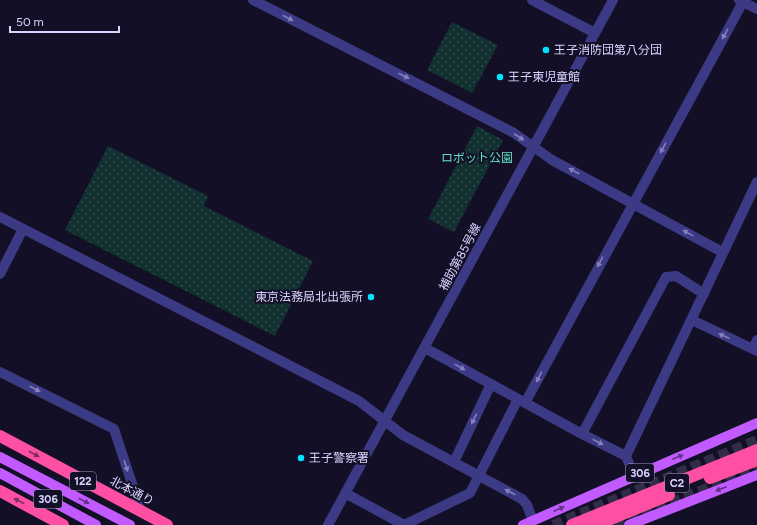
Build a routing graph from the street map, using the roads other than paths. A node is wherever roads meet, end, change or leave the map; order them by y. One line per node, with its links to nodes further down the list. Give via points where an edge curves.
1 (253, 0): 7 (street, one-way to 7, via 514,133)
2 (532, 0): 6 (street)
3 (613, 0): 6 (street, 補助第85号線)
4 (742, 1): 5 (street); 9 (street, one-way to 9)
5 (757, 9)
6 (595, 33): 7 (street, 補助第85号線)
7 (534, 146): 9 (street, one-way to 7, via 552,160); 17 (street, 補助第85号線)
8 (757, 182): 12 (street)
9 (632, 203): 12 (street, one-way to 9); 20 (street, one-way to 20)
10 (0, 218): 11 (street)
11 (23, 229): 13 (street); 21 (street, via 358,401)
12 (722, 252): 14 (street)
13 (0, 274)
14 (704, 294): 15 (street); 23 (street, via 676,276 666,277)
15 (692, 320): 16 (street, one-way to 15); 26 (street)
16 (756, 347)
17 (425, 348): 19 (street, one-way to 19); 21 (street, 補助第85号線)
18 (0, 372): 36 (street, one-way to 36, via 114,429)
19 (491, 384): 20 (street); 29 (street, one-way to 29)
20 (521, 401): 23 (street); 31 (street)
21 (384, 420): 29 (street, via 403,435); 35 (street, 補助第85号線)
22 (757, 423): 33 (main road, 306, one-way to 22)
23 (582, 434): 26 (street, one-way to 26)
24 (0, 436): 36 (highway, 北本通り / 122, one-way to 36)
25 (757, 450): 38 (highway, C2)
26 (626, 456): 33 (street)
27 (0, 457): 41 (main road, 306, one-way to 41)
28 (757, 460): 38 (highway, C2)
29 (454, 462): 31 (street)
30 (0, 473): 40 (main road, 306)
31 (479, 475): 37 (street, one-way to 31, via 522,499); 44 (street, via 470,493)
32 (757, 475): 47 (main road, one-way to 47)
33 (634, 476): 37 (main road, 306, one-way to 33)
34 (0, 491): 39 (highway, one-way to 34)
35 (345, 493): 43 (street, 補助第85号線); 44 (street)
36 (141, 511): 42 (highway, 北本通り / 122)
37 (533, 520): 45 (main road, 306)
38 (598, 521): 46 (highway, C2)
39 (63, 525)
40 (96, 525)
41 (130, 525)
42 (167, 525)
43 (328, 525)
44 (404, 525)
45 (523, 525)
46 (572, 525)
47 (629, 525)

